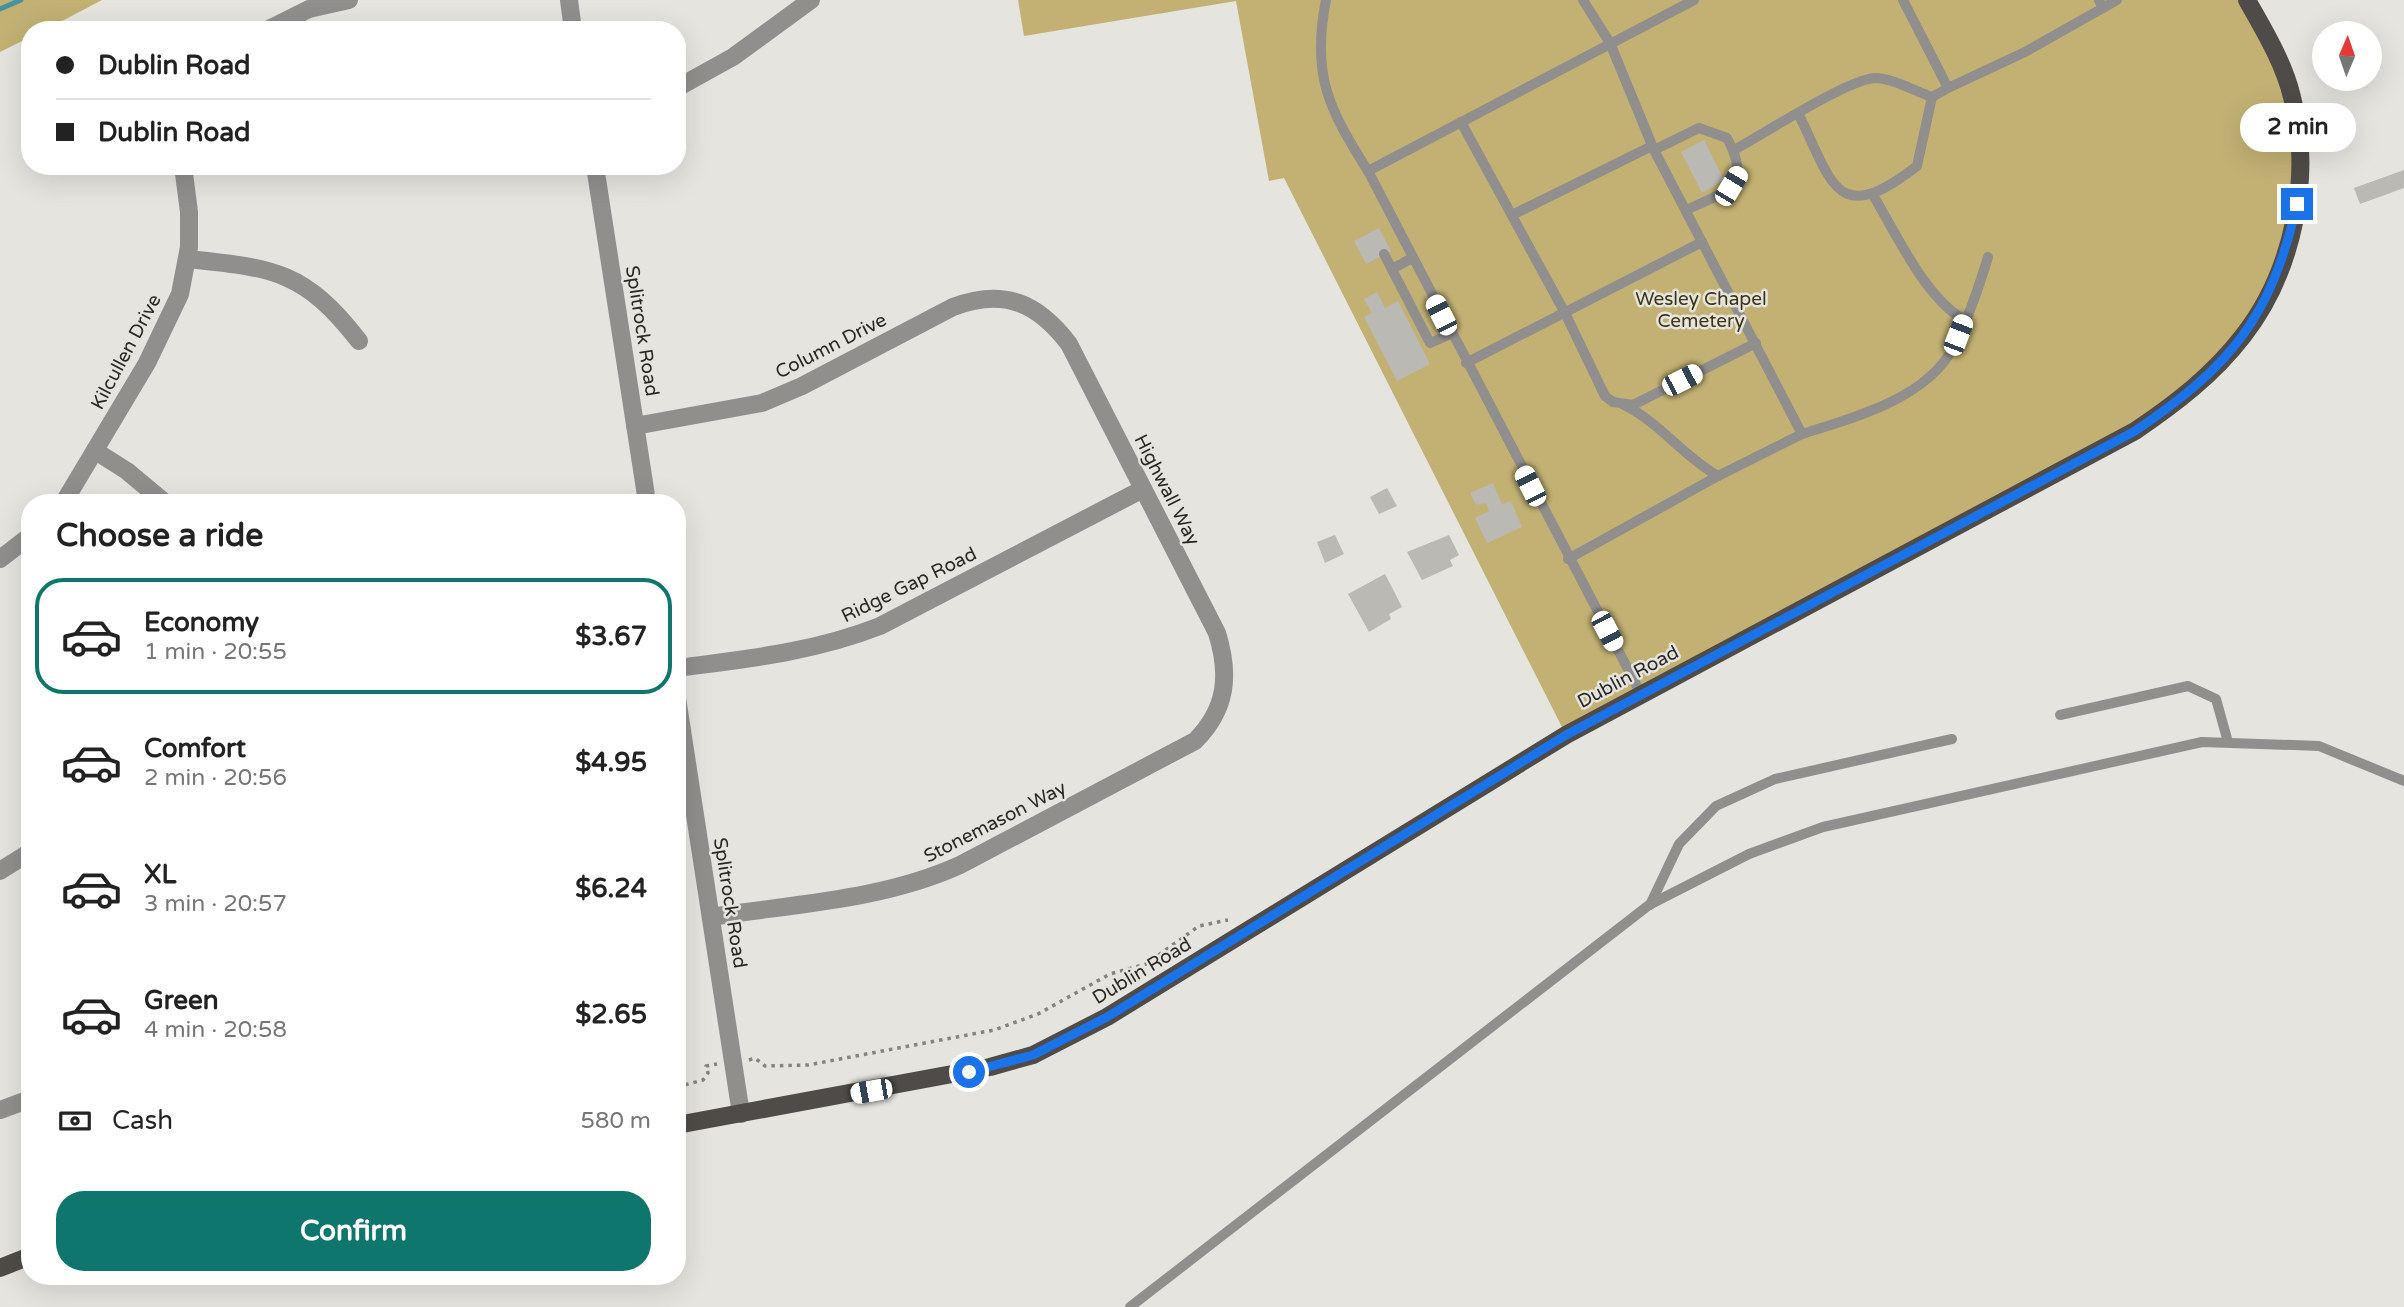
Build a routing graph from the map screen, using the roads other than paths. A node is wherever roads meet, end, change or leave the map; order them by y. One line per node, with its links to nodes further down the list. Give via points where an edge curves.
1 (349, 0): 11 (street, via 309,9)
2 (569, 0): 12 (street)
3 (811, 0): 14 (street, via 733,57)
4 (1326, 0): 21 (lane, via 1321,51 1329,106)
5 (1583, 0): 13 (lane)
6 (1694, 0): 13 (lane)
7 (1903, 0): 15 (lane)
8 (2117, 0): 10 (lane)
9 (2247, 0): 53 (main road, Dublin Road, via 2292,96 2300,177 2284,261 2257,315 2231,351 2197,385 2135,431)
10 (2101, 4): 15 (lane, via 2025,52)
11 (285, 21)
12 (572, 21)
13 (1610, 43): 18 (lane); 19 (lane)
14 (686, 83)
15 (1948, 88): 16 (lane)
16 (1932, 97): 17 (lane, via 1876,78 1858,82); 24 (lane, via 1917,166)
17 (1798, 115): 20 (lane); 24 (lane, via 1836,189 1853,197)
18 (1461, 122): 21 (lane); 26 (lane)
19 (1653, 148): 20 (lane, via 1699,128 1727,138); 25 (lane); 26 (lane)
20 (1734, 150): 25 (lane, via 1739,172 1731,186)
21 (1368, 171): 30 (lane)
22 (184, 175): 31 (street, Kilcullen Drive, via 190,212)
23 (596, 175): 41 (street, Splitrock Road)
24 (1873, 195): 35 (lane, via 1933,293)
25 (1686, 210): 27 (lane)
26 (1512, 215): 34 (lane)
27 (1702, 242): 34 (lane); 38 (lane)
28 (1384, 254): 32 (lane)
29 (1988, 257): 35 (lane)
30 (1412, 258): 32 (lane); 36 (lane)
31 (188, 259): 37 (street, via 283,275 333,307); 43 (street, Kilcullen Drive, via 166,328)
32 (1392, 269): 36 (lane, via 1430,343)
33 (1039, 312): 41 (street, Column Drive, via 996,298 972,300 762,402); 45 (street, Highwall Way, via 1069,344)
34 (1565, 313): 39 (lane); 40 (lane, via 1605,396)
35 (1964, 320): 42 (lane, via 1952,349 1923,382 1893,401)
36 (1451, 334): 39 (lane)
37 (359, 341)
38 (1756, 343): 40 (lane, via 1633,405); 42 (lane)
39 (1466, 363): 51 (lane)
40 (1623, 405): 44 (lane, via 1639,412 1685,455)
41 (635, 426): 48 (street, Splitrock Road)
42 (1802, 434): 44 (lane)
43 (97, 452): 46 (street, Kilcullen Drive); 47 (street)
44 (1718, 476): 51 (lane)
45 (1143, 489): 52 (street, Ridge Gap Road, via 841,642); 54 (street, Highwall Way, via 1217,634 1226,666)
46 (69, 494)
47 (154, 494)
48 (646, 494)
49 (21, 543): 50 (street)
50 (0, 559)
51 (1568, 559): 53 (lane)
52 (686, 667)
53 (1641, 694): 66 (main road, Dublin Road, via 1566,735 1107,1017 1033,1055 948,1077)
54 (1222, 700): 63 (street, Stonemason Way, via 1206,730 1181,750 924,881)
55 (2060, 715): 57 (lane, via 2188,685 2216,699)
56 (1952, 739): 62 (lane, via 1775,779 1716,806 1679,844)
57 (2228, 742): 59 (lane, via 2319,746); 62 (lane, via 2202,742 1823,827 1749,854)
58 (686, 756): 63 (street, Splitrock Road)
59 (2404, 781)
60 (21, 858): 61 (street)
61 (0, 871)
62 (1649, 905): 70 (lane)
63 (711, 917): 66 (street, Splitrock Road)
64 (21, 1103): 65 (street)
65 (0, 1111)
66 (741, 1114): 67 (main road, Dublin Road)
67 (686, 1123)
68 (21, 1260): 69 (main road)
69 (0, 1268)
70 (1130, 1307)

